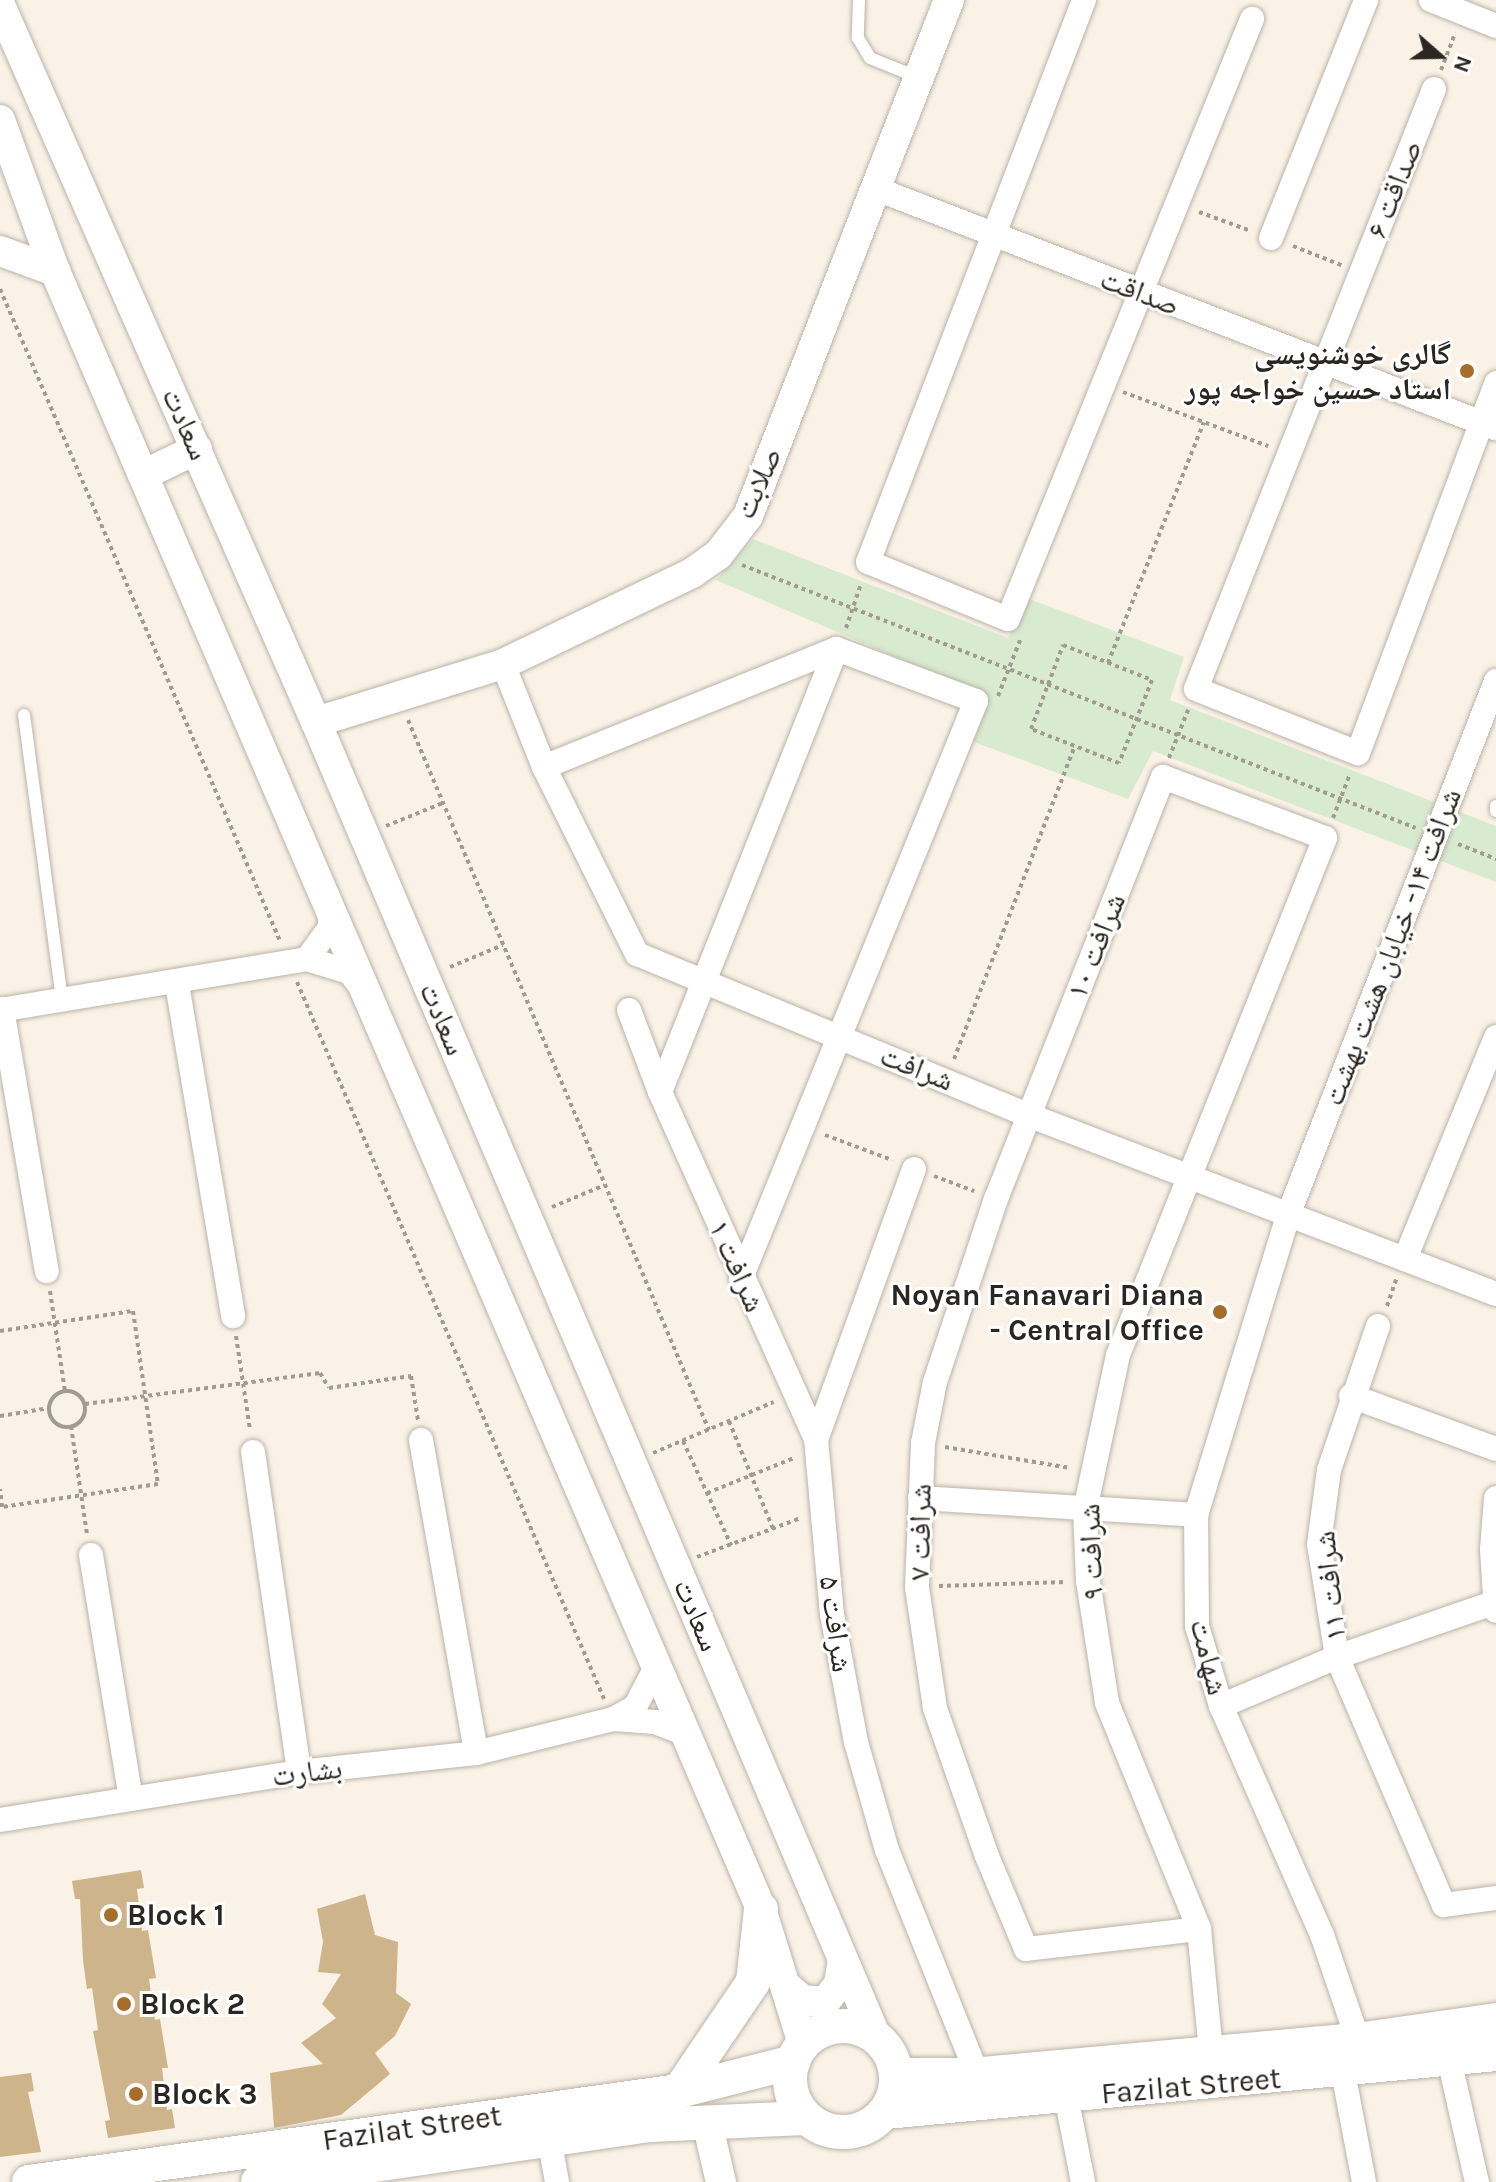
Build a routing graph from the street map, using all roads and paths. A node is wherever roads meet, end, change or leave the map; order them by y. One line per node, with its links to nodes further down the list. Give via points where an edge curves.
1 (859, 0): 10 (lane, via 858,38 870,58)
2 (949, 0): 10 (street, صلابت)
3 (1084, 0): 14 (street)
4 (1366, 0): 15 (street)
5 (1431, 0): 7 (street)
6 (0, 5): 25 (street, سعادت)
7 (1463, 12): 9 (street); 11 (path)
8 (1252, 19): 19 (street)
9 (1496, 26)
10 (918, 77): 13 (street, صلابت)
11 (1434, 89): 20 (street, صداقت ۶)
12 (0, 120): 17 (street, سعادت)
13 (874, 188): 14 (street, صداقت); 28 (street, صلابت, via 748,516)
14 (993, 235): 19 (street, صداقت); 29 (street)
15 (1271, 238)
16 (0, 251): 17 (street)
17 (55, 271): 27 (street, سعادت)
18 (0, 289): 57 (path)
19 (1143, 292): 20 (street, صداقت); 22 (street)
20 (1323, 364): 24 (street, صداقت); 26 (street, صداقت ۶)
21 (1496, 383): 24 (street)
22 (1107, 386): 23 (path); 31 (street)
23 (1204, 422): 26 (path); 33 (path)
24 (1488, 426): 46 (street)
25 (197, 449): 27 (street); 43 (street, سعادت)
26 (1289, 454): 38 (street, صداقت ۶)
27 (143, 475): 55 (street, سعادت)
28 (718, 555): 30 (path); 34 (street, صلابت, via 692,573)
29 (868, 562): 30 (path); 31 (street)
30 (853, 612): 32 (path); 35 (path)
31 (1008, 619): 35 (path, via 1024,631)
32 (836, 649): 40 (street); 47 (street); 60 (street)
33 (1108, 663): 37 (path, via 1063,645); 42 (path, via 1152,680)
34 (503, 664): 39 (street, صلابت); 47 (street, شرافت)
35 (1008, 672): 37 (path); 40 (path, via 995,703)
36 (1496, 681): 52 (street, شرافت ۱۴- خیابان هشت بهشت)
37 (1047, 687): 42 (path); 45 (path, via 1031,729)
38 (1196, 689): 44 (path); 46 (street)
39 (398, 696): 43 (street, صلابت); 50 (path)
40 (976, 701): 66 (street)
41 (24, 715): 62 (lane)
42 (1135, 721): 44 (path); 45 (path, via 1119,763)
43 (316, 722): 51 (street, سعادت)
44 (1176, 738): 48 (path); 49 (path)
45 (1075, 746): 67 (path)
46 (1358, 753): 49 (path)
47 (544, 767): 60 (street, شرافت, via 637,954)
48 (1163, 777): 53 (street); 69 (street, شرافت ۱۰)
49 (1340, 799): 52 (path); 53 (path)
50 (443, 803): 51 (path); 56 (path)
51 (365, 835): 58 (street, سعادت)
52 (1434, 835): 54 (path); 73 (street, شرافت ۱۴- خیابان هشت بهشت)
53 (1325, 838): 71 (street, شرافت ۹)
54 (1496, 859)
55 (332, 913): 57 (street, via 329,929); 61 (street, سعادت)
56 (503, 945): 58 (path); 72 (path)
57 (298, 961): 59 (street); 61 (street, via 349,972); 121 (path)
58 (425, 977): 74 (street, سعادت)
59 (177, 984): 62 (street); 79 (street)
60 (703, 984): 66 (street, شرافت); 68 (street)
61 (365, 991): 119 (street, سعادت)
62 (62, 1000): 63 (street)
63 (1, 1010): 76 (street)
64 (629, 1010): 68 (street, شرافت ۱)
65 (1496, 1037): 75 (street)
66 (841, 1038): 67 (street, شرافت); 77 (street)
67 (946, 1080): 69 (street, شرافت)
68 (660, 1092): 77 (street, شرافت ۱)
69 (1028, 1115): 71 (street, شرافت); 97 (street, شرافت ۷, via 966,1280)
70 (914, 1169): 94 (street, شرافت ۵)
71 (1192, 1173): 73 (street, شرافت); 101 (street, شرافت ۹, via 1118,1355)
72 (605, 1185): 74 (path); 93 (path)
73 (1289, 1213): 75 (street, شرافت); 110 (street, شهامت)
74 (527, 1217): 100 (street, سعادت)
75 (1405, 1259): 78 (street, شرافت); 81 (path)
76 (47, 1271): 80 (path)
77 (741, 1278): 85 (street, شرافت ۱)
78 (1496, 1294)
79 (233, 1316): 83 (path)
80 (54, 1323): 82 (path); 84 (path); 86 (path, via 133,1311)
81 (1378, 1326): 87 (street, شرافت ۱۱)
82 (0, 1331)
83 (243, 1384): 86 (path); 95 (path, via 320,1373 329,1388 411,1376); 99 (path)
84 (65, 1391): 88 (path, via 77,1394); 89 (path)
85 (795, 1394): 91 (path); 94 (street, شرافت ۱)
86 (146, 1395): 88 (path); 105 (path, via 158,1484)
87 (1351, 1396): 98 (street); 118 (street, شرافت ۱۱, via 1329,1470 1319,1544)
88 (85, 1404): 92 (path, via 84,1417)
89 (49, 1408): 90 (path); 92 (path, via 52,1420)
90 (0, 1416)
91 (729, 1421): 93 (path); 102 (path)
92 (71, 1426): 105 (path)
93 (709, 1430): 96 (path)
94 (816, 1439): 102 (path, via 802,1455); 108 (street, شرافت ۵)
95 (421, 1440): 123 (street)
96 (683, 1441): 100 (path); 104 (path)
97 (923, 1443): 101 (path); 106 (street, شرافت ۷)
98 (1496, 1449)
99 (253, 1452): 124 (street)
100 (632, 1462): 114 (street, سعادت)
101 (1092, 1471): 109 (street, شرافت ۹)
102 (751, 1474): 104 (path); 111 (path)
103 (0, 1489): 105 (path, via 2,1507)
104 (707, 1493): 112 (path)
105 (81, 1495): 113 (path)
106 (920, 1498): 109 (street); 116 (street, شرافت ۷)
107 (1496, 1498): 117 (street)
108 (822, 1510): 111 (path); 140 (street, شرافت ۵, via 832,1614 856,1742 887,1850)
109 (1085, 1510): 110 (street); 115 (street, شرافت ۹)
110 (1196, 1515): 120 (street, شهامت, via 1197,1626)
111 (773, 1529): 112 (path)
112 (731, 1545): 114 (path)
113 (91, 1555): 125 (street)
114 (676, 1566): 130 (street, سعادت)
115 (1088, 1581): 116 (path); 129 (street, شرافت ۹, via 1107,1703)
116 (917, 1587): 129 (street, شرافت ۷, via 935,1708 1026,1949)
117 (1494, 1607): 118 (street)
118 (1337, 1657): 120 (street); 127 (street, شرافت ۱۱, via 1444,1905)
119 (656, 1667): 121 (street, via 635,1707); 122 (street, سعادت)
120 (1221, 1706): 134 (street, شهامت, via 1322,1935)
121 (613, 1719): 122 (street, via 655,1722 683,1733); 123 (street, بشارت)
122 (693, 1752): 128 (street, سعادت)
123 (476, 1753): 124 (street, بشارت)
124 (299, 1772): 125 (street, بشارت)
125 (131, 1798): 126 (street, بشارت)
126 (0, 1820)
127 (1496, 1898)
128 (761, 1909): 131 (street, سعادت); 142 (main road, via 753,1982)
129 (1199, 1929): 135 (street, شرافت ۹)
130 (843, 1960): 131 (street, via 839,1984 825,2002 802,2000); 133 (street, سعادت)
131 (785, 1985): 136 (street, سعادت)
132 (1496, 2020): 134 (main road, Fazilat Street)
133 (876, 2037): 136 (main road, via 862,2029 831,2027); 141 (main road, via 891,2054)
134 (1358, 2040): 135 (main road, Fazilat Street)
135 (1211, 2052): 140 (main road, Fazilat Street)
136 (798, 2053): 142 (main road, Fazilat Street); 145 (main road, via 790,2087)
137 (1496, 2054): 138 (main road, Fazilat Street)
138 (1449, 2059): 139 (main road, Fazilat Street); 156 (street)
139 (1343, 2072): 143 (main road, Fazilat Street); 155 (street)
140 (977, 2074): 141 (main road, Fazilat Street)
141 (897, 2075): 144 (main road)
142 (679, 2091): 148 (main road, Fazilat Street)
143 (1066, 2096): 144 (main road, Fazilat Street); 154 (street)
144 (886, 2112): 145 (main road, via 874,2123 845,2133)
145 (806, 2118): 146 (main road, Fazilat Street)
146 (707, 2122): 147 (main road, Fazilat Street); 153 (street)
147 (549, 2138): 148 (main road, Fazilat Street); 152 (street)
148 (445, 2139): 149 (main road, Fazilat Street); 150 (main road, Fazilat Street)
149 (332, 2178): 151 (main road, Fazilat Street)
150 (29, 2182)
151 (258, 2182)
152 (557, 2182)
153 (721, 2182)
154 (1083, 2182)
155 (1364, 2182)
156 (1477, 2182)

